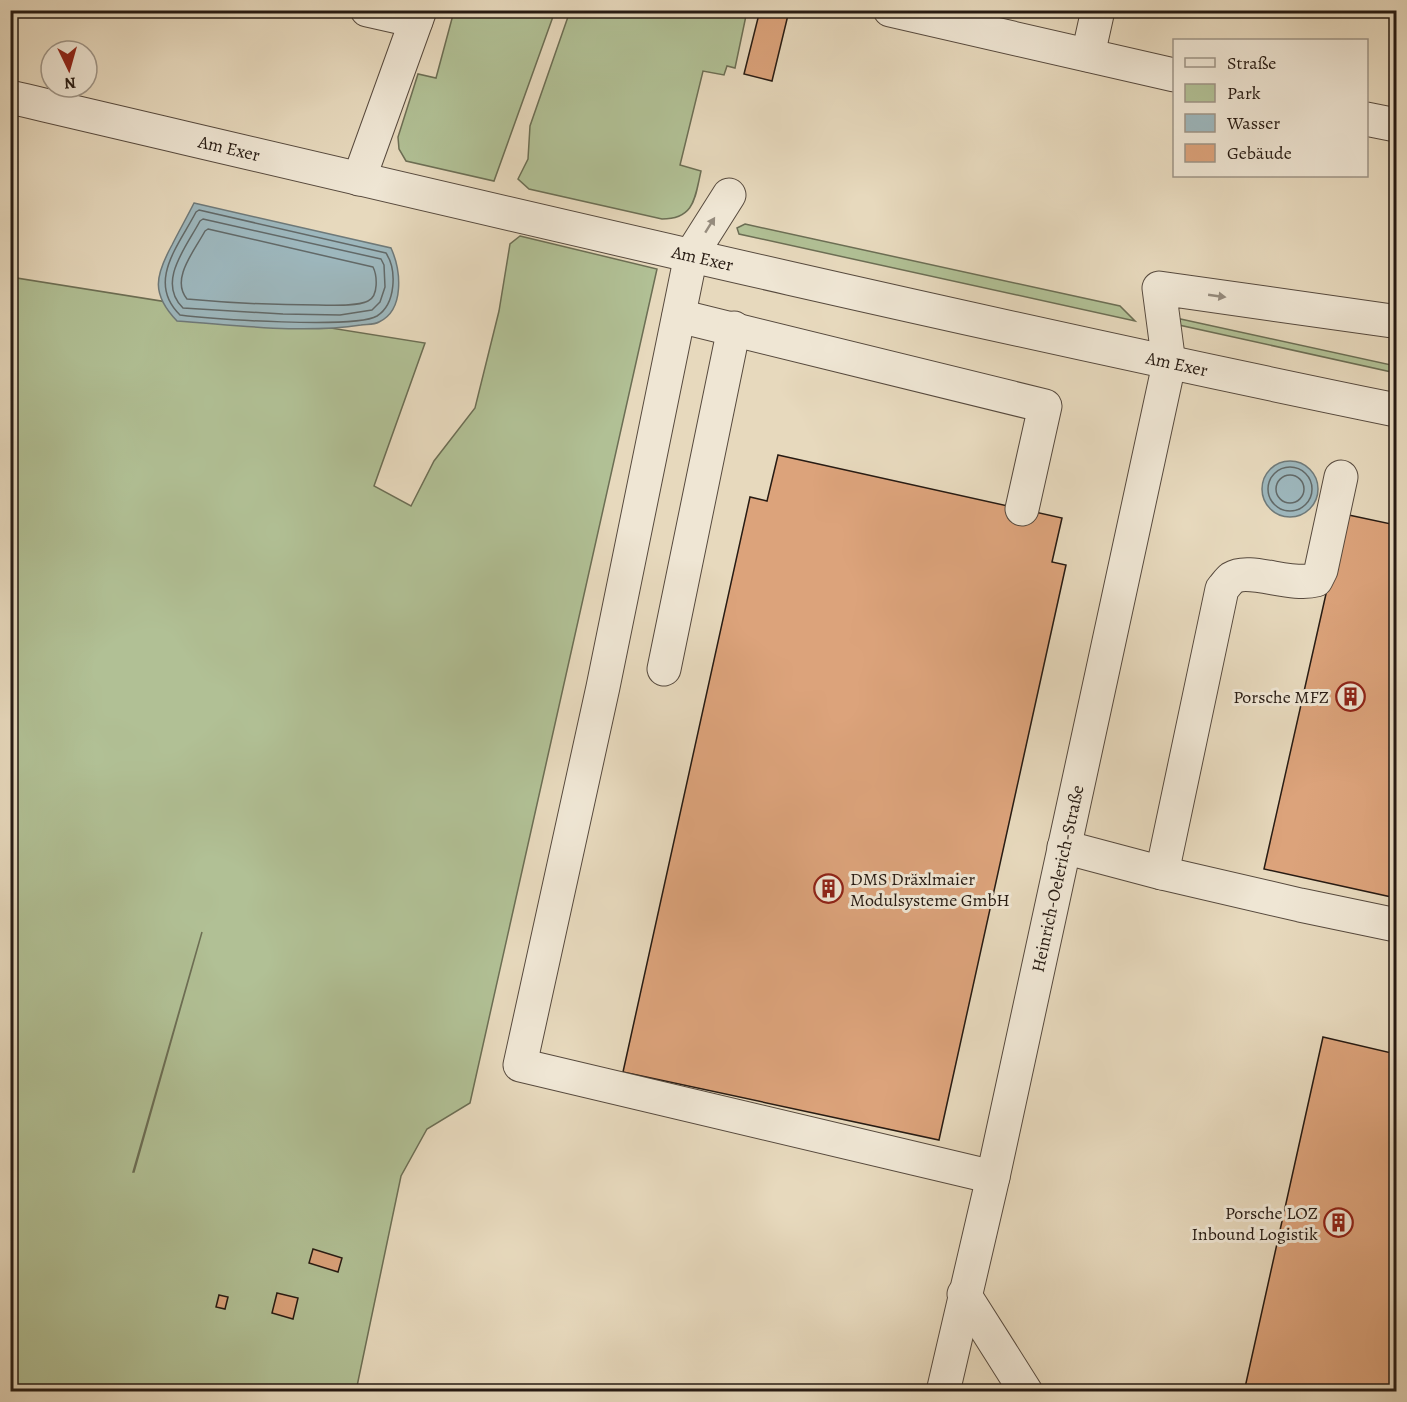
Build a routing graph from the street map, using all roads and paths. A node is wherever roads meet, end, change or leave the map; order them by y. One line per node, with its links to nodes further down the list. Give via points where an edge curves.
1 (367, 10): 4 (street)
2 (890, 10): 5 (street)
3 (1098, 10): 5 (street)
4 (418, 16): 10 (street)
5 (1088, 56): 6 (street)
6 (1173, 75)
7 (10, 98): 10 (street, Am Exer)
8 (1368, 119): 9 (street)
9 (1396, 126)
10 (359, 179): 12 (street, Am Exer)
11 (729, 195): 12 (street, one-way to 11)
12 (691, 255): 13 (street); 16 (street, Am Exer)
13 (679, 316): 15 (street); 24 (street, via 520,1065)
14 (1392, 321): 16 (street, Heinrich-Oelerich-Straße, one-way to 14, via 1159,288)
15 (734, 328): 19 (street, via 1045,406); 20 (street)
16 (1169, 364): 17 (street, Am Exer); 21 (street, Heinrich-Oelerich-Straße)
17 (1396, 410)
18 (1341, 477): 22 (street, via 1322,570 1316,580 1290,582 1248,574 1233,578 1222,589)
19 (1022, 509)
20 (664, 669)
21 (1064, 847): 22 (street); 24 (street, Heinrich-Oelerich-Straße)
22 (1162, 873): 23 (street)
23 (1396, 925)
24 (993, 1177): 25 (street, Heinrich-Oelerich-Straße)
25 (964, 1294): 26 (street, Heinrich-Oelerich-Straße); 27 (street)
26 (943, 1392)
27 (1026, 1392)

